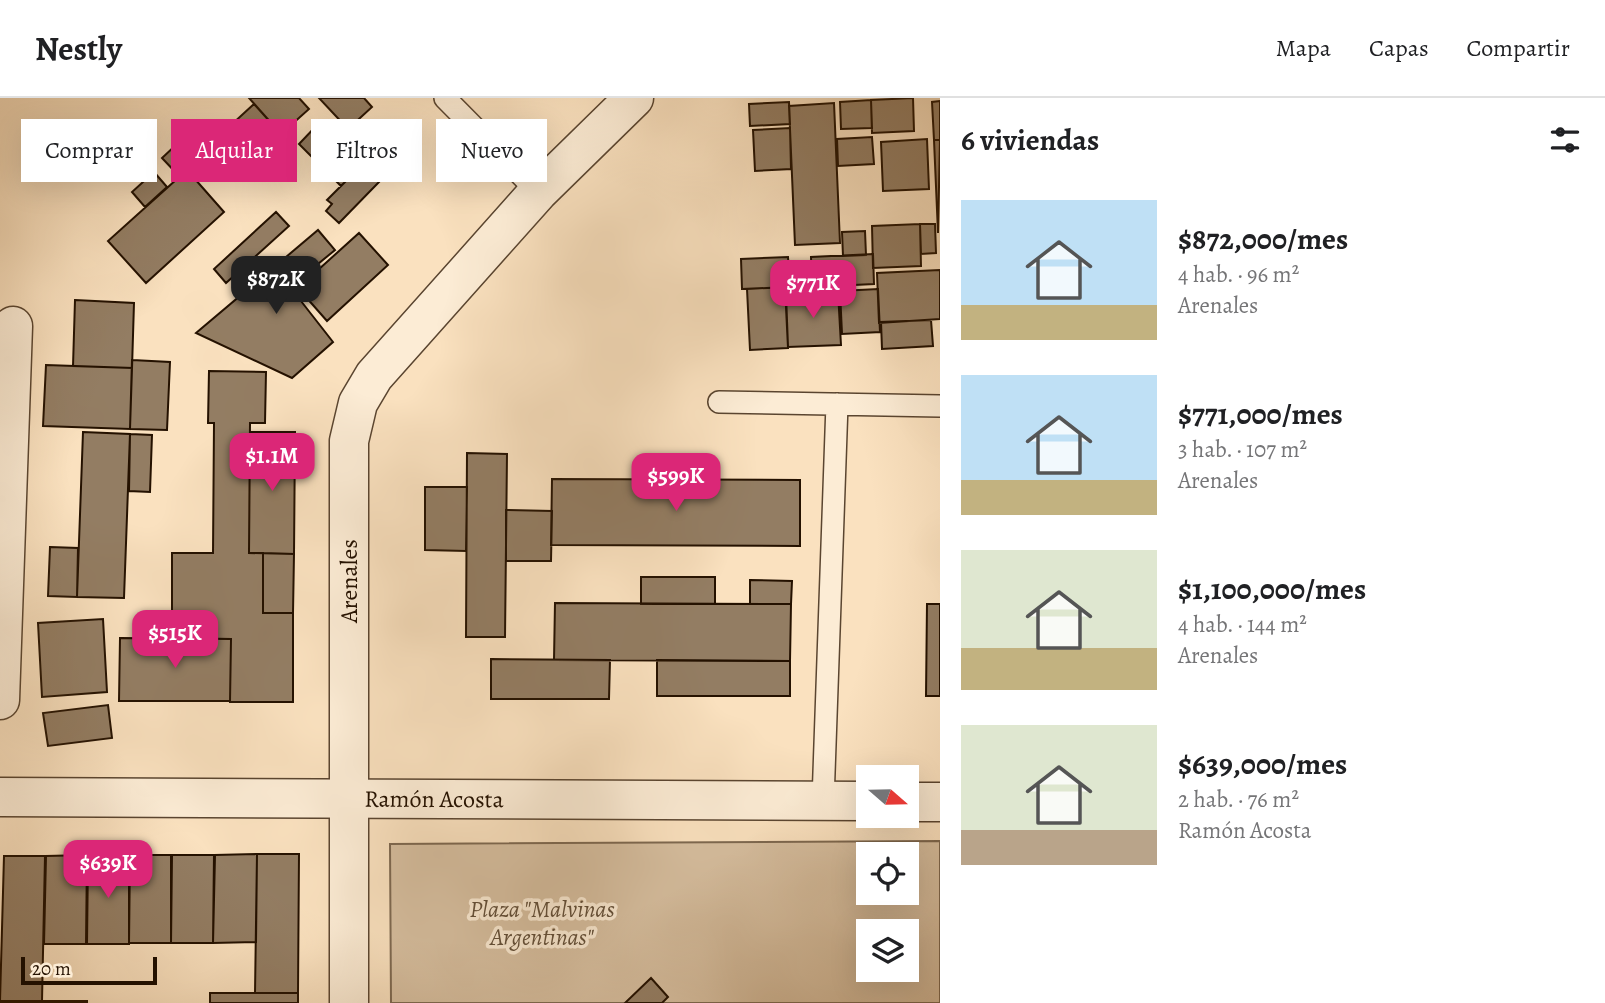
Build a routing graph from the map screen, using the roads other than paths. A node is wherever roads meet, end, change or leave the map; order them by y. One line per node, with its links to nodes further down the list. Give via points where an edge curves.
1 (445, 98): 3 (lane)
2 (634, 98): 3 (street, Arenales)
3 (538, 192): 11 (street, Arenales, via 374,376 358,404 349,441)
4 (13, 326): 8 (street)
5 (719, 402): 6 (lane)
6 (837, 404): 7 (lane); 12 (lane)
7 (940, 406)
8 (5, 437): 9 (street)
9 (0, 701)
10 (0, 797): 11 (street, Ramón Acosta)
11 (350, 799): 12 (street, Ramón Acosta); 16 (street, Arenales)
12 (823, 801): 13 (street, Ramón Acosta)
13 (856, 802)
14 (919, 802): 15 (street)
15 (940, 802)
16 (349, 1003)

